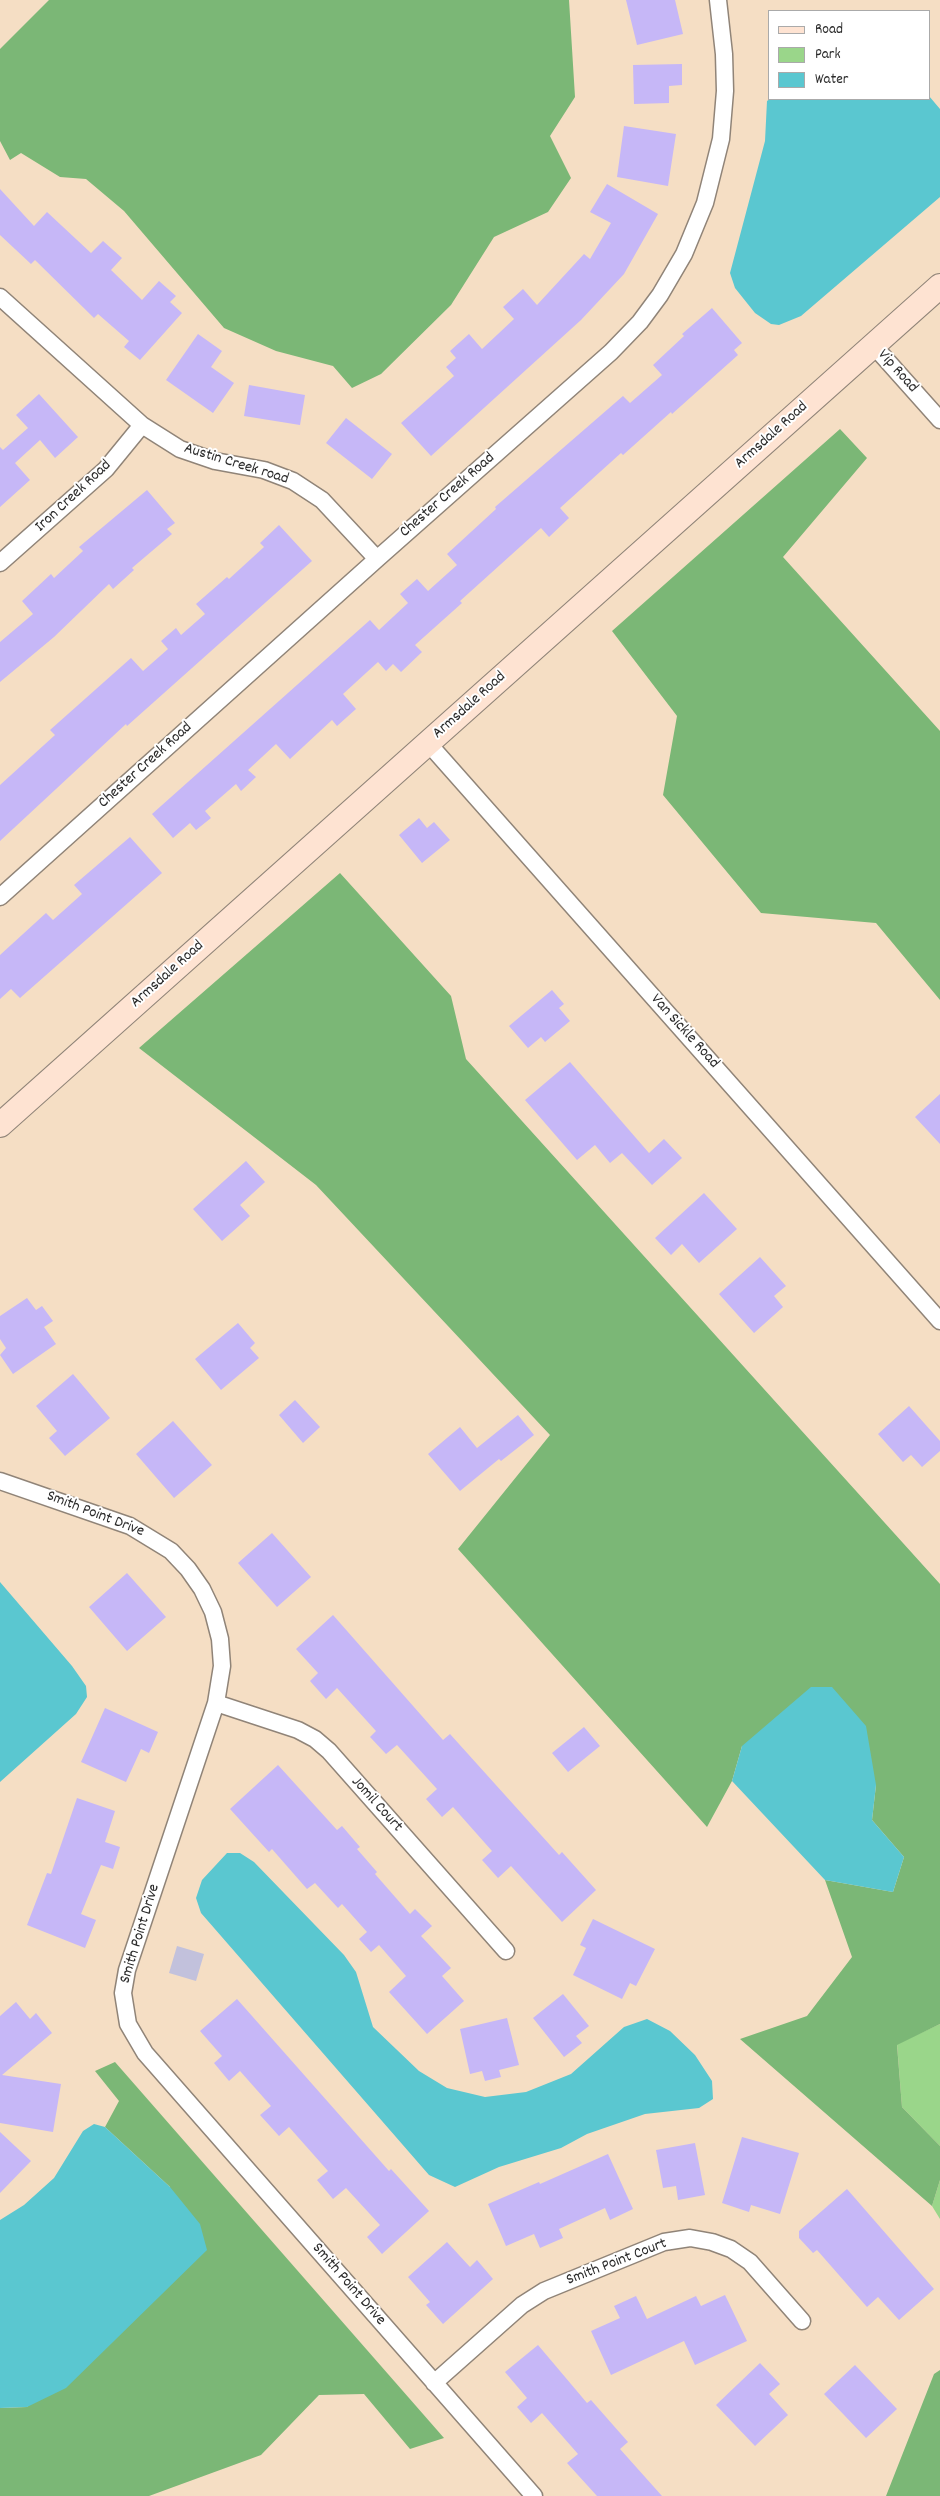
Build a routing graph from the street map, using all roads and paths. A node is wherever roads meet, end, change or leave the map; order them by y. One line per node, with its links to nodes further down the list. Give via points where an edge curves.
1 (718, 0): 7 (street, Chester Creek Road, via 725,91 721,139 705,203 684,254 660,295 611,352)
2 (940, 286): 4 (street, Armsdale Road)
3 (0, 297): 6 (street, Austin Creek road)
4 (874, 346): 5 (street, Vip Road); 9 (street, Armsdale Road)
5 (940, 420)
6 (142, 425): 7 (street, Austin Creek road, via 180,449 215,461 264,470 293,481 322,500); 8 (street, Iron Creek Road, via 106,469)
7 (377, 559): 10 (street, Chester Creek Road)
8 (0, 564)
9 (428, 743): 11 (street, Armsdale Road); 12 (street, Van Sickle Road)
10 (0, 897)
11 (0, 1125)
12 (940, 1321)
13 (0, 1481): 14 (street, Smith Point Drive, via 130,1526 171,1551 188,1569 213,1612 222,1666)
14 (216, 1702): 15 (street, Jomil Court, via 298,1730 329,1751); 17 (street, Smith Point Drive, via 127,1970 123,1994 128,2024 145,2053)
15 (506, 1951)
16 (802, 2321): 17 (street, Smith Point Court, via 750,2262 731,2249 690,2238 664,2242 544,2291 522,2305)
17 (434, 2383): 18 (street, Smith Point Drive)
18 (534, 2496)

